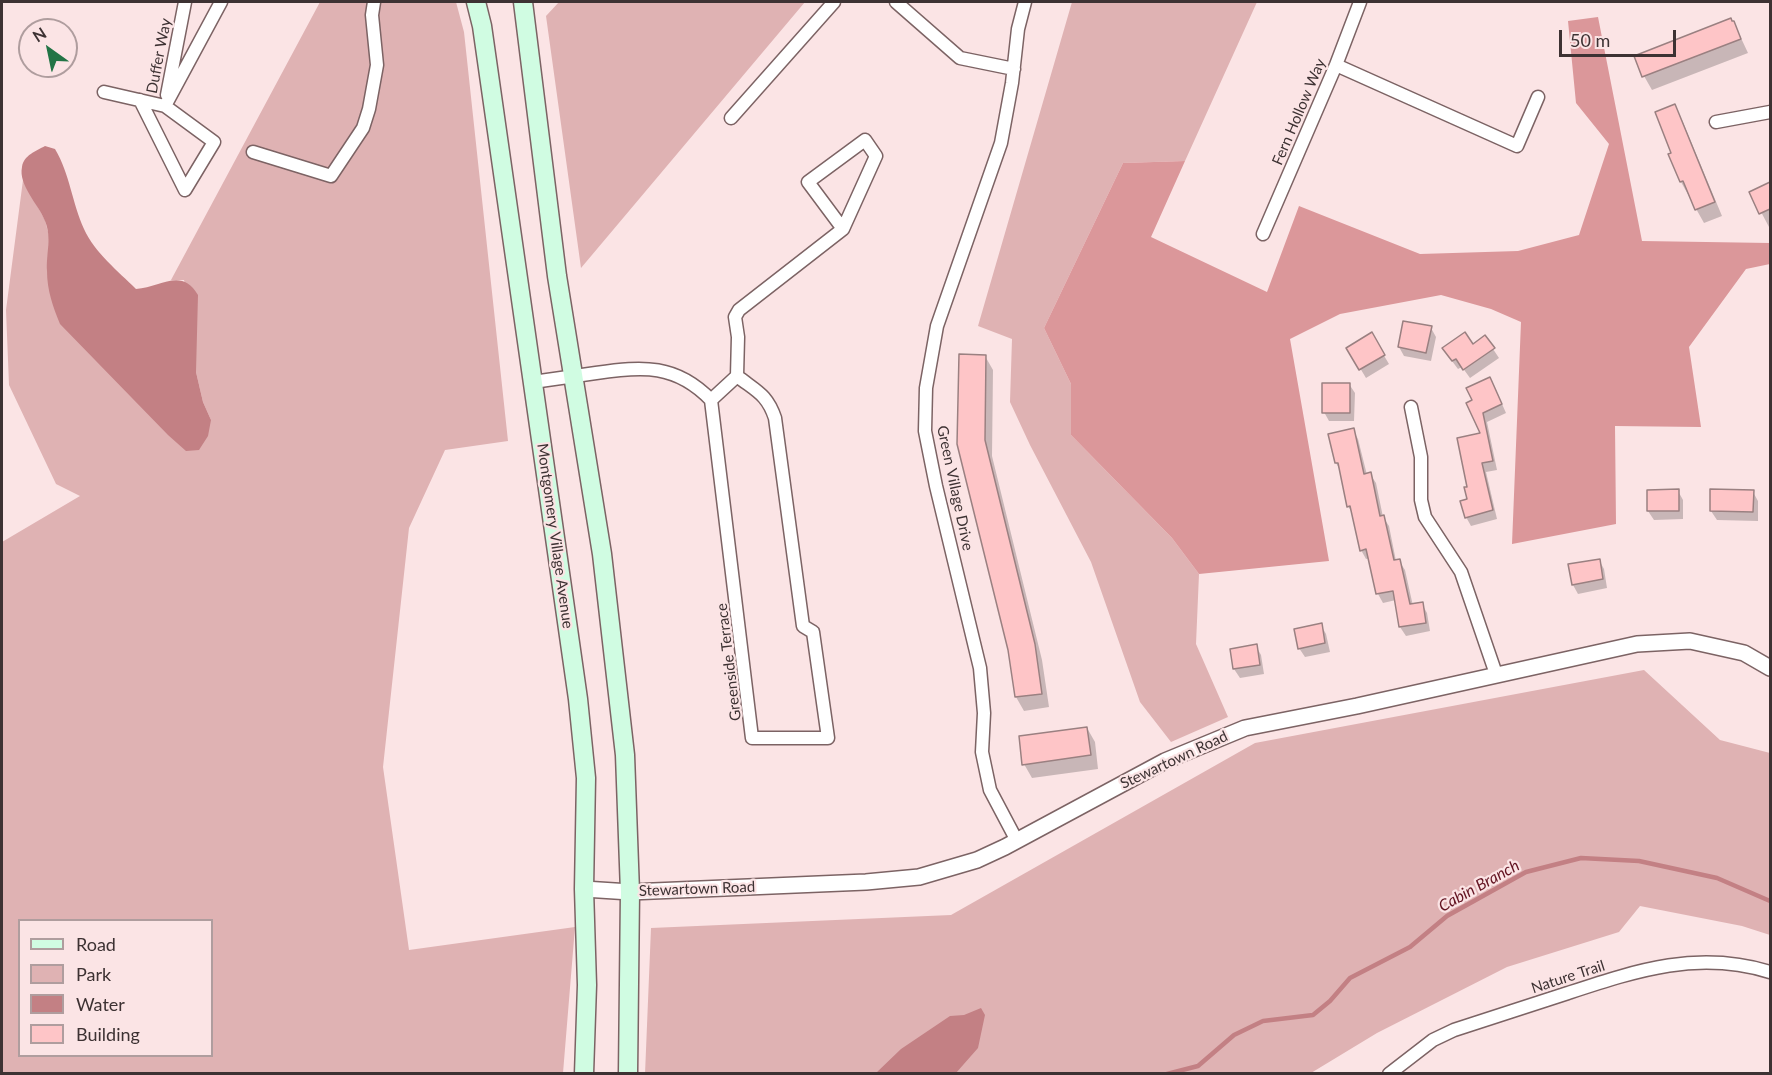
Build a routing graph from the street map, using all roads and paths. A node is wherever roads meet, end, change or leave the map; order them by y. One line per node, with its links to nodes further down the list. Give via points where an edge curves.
1 (185, 2): 15 (street, Duffer Way)
2 (221, 2): 15 (street, Duffer Way)
3 (374, 2): 19 (street, via 377,65 369,109 363,128 331,177)
4 (476, 2): 24 (main road, Montgomery Village Avenue)
5 (523, 2): 22 (main road, via 557,276)
6 (834, 2): 17 (street)
7 (896, 2): 11 (street, via 960,58)
8 (1025, 2): 11 (street, Green Village Drive)
9 (1360, 2): 10 (street, Fern Hollow Way)
10 (1336, 65): 13 (street, via 1517,146); 21 (street, Fern Hollow Way)
11 (1014, 69): 29 (street, Green Village Drive, via 1001,143 937,326 926,387 925,431 980,668 982,752 990,790)
12 (104, 92): 14 (street)
13 (1538, 97)
14 (140, 100): 15 (street); 15 (street, via 185,190 214,142)
15 (165, 106)
16 (1770, 112): 18 (street)
17 (731, 118)
18 (1716, 122)
19 (253, 152)
20 (843, 229): 20 (street, via 808,182 865,140 876,156); 23 (street, via 739,310 735,317)
21 (1263, 234)
22 (574, 376): 24 (street); 25 (street, via 627,368 668,371 698,386); 31 (main road, via 602,554 626,755)
23 (737, 376): 25 (street); 25 (street, Greenside Terrace, via 770,403 775,418 803,626 813,632 828,738 752,738)
24 (532, 382): 30 (main road, Montgomery Village Avenue, via 584,756)
25 (711, 400)
26 (1411, 407): 28 (street, via 1421,457 1425,517 1461,572)
27 (1770, 668): 28 (street, Stewartown Road, via 1744,653 1690,641 1636,644)
28 (1496, 674): 29 (street, Stewartown Road, via 1245,728 1165,761)
29 (1017, 841): 31 (street, Stewartown Road, via 976,860 919,877)
30 (584, 889): 31 (street, Stewartown Road); 33 (main road, Montgomery Village Avenue)
31 (630, 892): 34 (main road)
32 (1770, 972): 35 (street, Nature Trail, via 1710,962 1632,972 1454,1030)
33 (584, 1074)
34 (628, 1074)
35 (1389, 1074)

